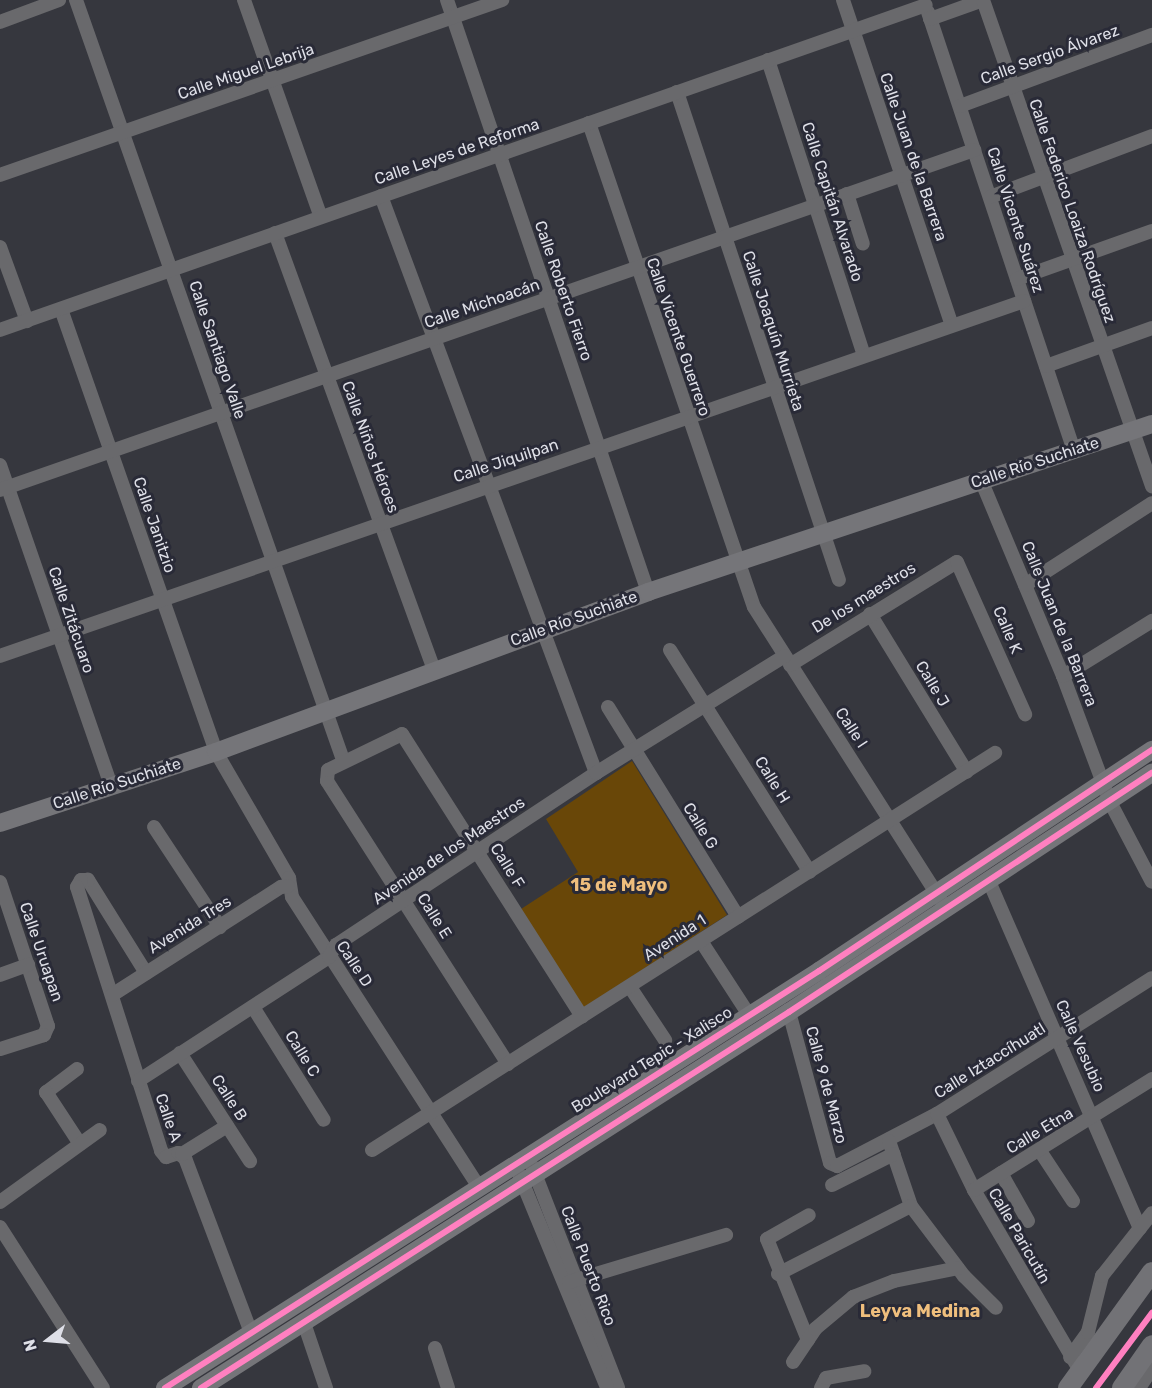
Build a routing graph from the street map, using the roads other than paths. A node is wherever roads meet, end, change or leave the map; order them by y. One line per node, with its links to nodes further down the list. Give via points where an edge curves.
1 (59, 0): 11 (street)
2 (76, 0): 20 (street, Calle Santiago Valle)
3 (244, 0): 15 (street)
4 (447, 0): 9 (street, Calle Roberto Fierro)
5 (502, 0): 9 (street, Calle Miguel Lebrija)
6 (843, 0): 12 (street, Calle Juan de la Barrera)
7 (983, 0): 10 (street); 16 (street, Calle Federico Loaiza Rodríguez)
8 (925, 2): 10 (street, Calle Vicente Suárez); 12 (street, Calle Leyes de Reforma)
9 (452, 17): 15 (street, Calle Miguel Lebrija); 23 (street, Calle Roberto Fierro)
10 (930, 19): 18 (street, Calle Vicente Suárez)
11 (0, 22)
12 (853, 30): 14 (street, Calle Leyes de Reforma); 25 (street, Calle Juan de la Barrera)
13 (1152, 35): 16 (street, Calle Sergio Álvarez)
14 (768, 60): 17 (street, Calle Leyes de Reforma); 30 (street, Calle Capitán Alvarado)
15 (272, 80): 20 (street, Calle Miguel Lebrija); 31 (street)
16 (1012, 87): 18 (street, Calle Sergio Álvarez); 26 (street, Calle Federico Loaiza Rodríguez)
17 (677, 92): 19 (street, Calle Leyes de Reforma); 34 (street, Calle Joaquín Murrieta)
18 (960, 106): 22 (street, Calle Vicente Suárez)
19 (589, 123): 23 (street, Calle Leyes de Reforma); 38 (street, Calle Vicente Guerrero)
20 (123, 132): 24 (street, Calle Miguel Lebrija); 39 (street, Calle Santiago Valle)
21 (1152, 136): 26 (street)
22 (974, 150): 25 (street, Calle Michoacán); 29 (street, Calle Vicente Suárez)
23 (499, 154): 28 (street, Calle Leyes de Reforma); 41 (street, Calle Roberto Fierro)
24 (0, 175)
25 (902, 175): 27 (street, Calle Michoacán); 45 (street, Calle Juan de la Barrera)
26 (1043, 177): 29 (street); 37 (street, Calle Federico Loaiza Rodríguez)
27 (847, 194): 30 (street, Calle Michoacán); 35 (street)
28 (381, 196): 31 (street, Calle Leyes de Reforma); 48 (street)
29 (990, 197): 40 (street, Calle Vicente Suárez)
30 (816, 205): 34 (street, Calle Michoacán); 50 (street, Calle Capitán Alvarado)
31 (321, 217): 33 (street, Calle Leyes de Reforma)
32 (1152, 231): 37 (street)
33 (275, 233): 39 (street, Calle Leyes de Reforma); 52 (street, Calle Niños Héroes)
34 (724, 237): 38 (street, Calle Michoacán); 53 (street, Calle Joaquín Murrieta)
35 (863, 244)
36 (0, 247): 44 (street)
37 (1071, 260): 40 (street); 49 (street, Calle Federico Loaiza Rodríguez)
38 (637, 267): 41 (street, Calle Michoacán); 55 (street, Calle Vicente Guerrero)
39 (171, 270): 43 (street, Calle Leyes de Reforma); 54 (street, Calle Santiago Valle)
40 (1017, 279): 42 (street, Calle Vicente Suárez)
41 (548, 298): 48 (street, Calle Michoacán); 58 (street, Calle Roberto Fierro)
42 (1024, 300): 45 (street, Calle Jiquilpan); 51 (street, Calle Vicente Suárez)
43 (61, 309): 44 (street, Calle Leyes de Reforma); 59 (street, Calle Janitzio)
44 (27, 321): 47 (street, Calle Leyes de Reforma)
45 (952, 325): 50 (street, Calle Jiquilpan)
46 (1152, 328): 49 (street)
47 (0, 330)
48 (434, 338): 52 (street, Calle Michoacán); 63 (street)
49 (1101, 348): 51 (street); 57 (street, Calle Federico Loaiza Rodríguez)
50 (864, 355): 53 (street, Calle Jiquilpan)
51 (1046, 366): 60 (street, Calle Vicente Suárez)
52 (326, 376): 54 (street, Calle Michoacán); 67 (street, Calle Niños Héroes)
53 (775, 388): 55 (street, Calle Jiquilpan); 68 (street, Calle Joaquín Murrieta)
54 (222, 412): 59 (street, Calle Michoacán); 69 (street, Calle Santiago Valle)
55 (688, 418): 58 (street, Calle Jiquilpan); 70 (street, Calle Vicente Guerrero)
56 (1152, 424): 57 (main road, Calle Río Suchiate)
57 (1131, 432): 60 (main road, Calle Río Suchiate); 64 (street, Calle Federico Loaiza Rodríguez)
58 (599, 449): 63 (street, Calle Jiquilpan); 74 (street, Calle Roberto Fierro)
59 (111, 451): 65 (street, Calle Michoacán); 75 (street, Calle Janitzio)
60 (1074, 451): 62 (main road, Calle Río Suchiate)
61 (0, 465): 65 (street, Calle Zitácuaro)
62 (981, 480): 68 (main road, Calle Río Suchiate); 73 (street, Calle Juan de la Barrera)
63 (488, 484): 67 (street, Calle Jiquilpan); 78 (street)
64 (1152, 486)
65 (4, 488): 79 (street, Calle Zitácuaro)
66 (1152, 503): 73 (street)
67 (379, 522): 69 (street, Calle Jiquilpan); 83 (street, Calle Niños Héroes)
68 (822, 535): 70 (main road, Calle Río Suchiate); 72 (street, Calle Joaquín Murrieta)
69 (273, 558): 75 (street, Calle Jiquilpan); 87 (street, Calle Santiago Valle)
70 (736, 562): 74 (main road, Calle Río Suchiate); 82 (street, Calle I, via 754,607)
71 (957, 562): 76 (street, De los maestros); 88 (street, Calle K)
72 (839, 580)
73 (1025, 585): 84 (street, Calle Juan de la Barrera)
74 (648, 592): 78 (main road, Calle Río Suchiate)
75 (162, 598): 79 (street, Calle Jiquilpan); 90 (street, Calle Janitzio)
76 (870, 614): 82 (street, De los maestros); 94 (street, Calle J)
77 (1152, 621): 84 (street)
78 (543, 631): 83 (main road, Calle Río Suchiate); 95 (street)
79 (59, 636): 81 (street, Calle Jiquilpan); 98 (street, Calle Zitácuaro)
80 (669, 650): 86 (street, Calle H)
81 (0, 656)
82 (788, 661): 86 (street, Avenida de los Maestros); 100 (street, Calle I)
83 (434, 671): 87 (main road, Calle Río Suchiate)
84 (1064, 676): 97 (street, Calle Juan de la Barrera)
85 (608, 707): 91 (street, Calle G)
86 (706, 707): 91 (street, Avenida de los Maestros); 105 (street, Calle H)
87 (327, 710): 90 (main road, Calle Río Suchiate); 93 (street)
88 (1025, 714)
89 (1152, 750): 97 (main road, Boulevard Tepic - Xalisco)
90 (216, 752): 98 (main road, Calle Río Suchiate); 109 (street, Calle D, via 289,878)
91 (634, 752): 95 (street, Avenida de los Maestros); 114 (street, Calle G)
92 (995, 753): 94 (street, Avenida 1)
93 (343, 760): 104 (street, Calle F, via 402,734); 112 (street, Calle E, via 328,770 327,781)
94 (967, 772): 100 (street, Avenida 1)
95 (596, 773): 104 (street, Avenida de los Maestros)
96 (1152, 773): 99 (main road, Boulevard Tepic - Xalisco)
97 (1103, 781): 99 (street, Calle Juan de la Barrera); 103 (main road, Boulevard Tepic - Xalisco)
98 (111, 786): 101 (main road, Calle Río Suchiate)
99 (1110, 802): 106 (street, Calle Juan de la Barrera); 107 (main road, Boulevard Tepic - Xalisco)
100 (890, 820): 105 (street, Avenida 1); 110 (street, Calle I)
101 (0, 823)
102 (154, 827): 115 (street)
103 (1011, 842): 107 (main road, via 1011,851 988,866); 110 (main road, Boulevard Tepic - Xalisco)
104 (478, 851): 112 (street, Avenida de los Maestros); 128 (street, Calle F)
105 (810, 872): 114 (street, Avenida 1)
106 (1151, 876)
107 (988, 879): 113 (main road, Boulevard Tepic - Xalisco); 129 (street, Calle Vesubio)
108 (0, 882): 111 (street, Calle Uruapan)
109 (288, 886): 115 (street, Avenida Tres); 117 (street, Calle D)
110 (935, 892): 113 (street, Calle I); 119 (main road, Boulevard Tepic - Xalisco)
111 (3, 900): 118 (street, Calle Uruapan)
112 (405, 901): 117 (street, Avenida de los Maestros, via 336,945); 134 (street, Calle E)
113 (946, 908): 126 (main road, Boulevard Tepic - Xalisco)
114 (738, 917): 116 (street, Avenida 1)
115 (220, 927): 120 (street, Avenida Tres)
116 (701, 941): 123 (street, Avenida 1); 127 (street)
117 (329, 957): 125 (street, Avenida de los Maestros); 138 (street, Calle D)
118 (28, 965): 121 (street); 131 (street, Calle Uruapan, via 48,1031)
119 (819, 971): 126 (main road, via 814,983 792,998); 127 (main road, Boulevard Tepic - Xalisco)
120 (146, 973): 124 (street, Avenida Tres); 124 (street, Calle A, via 88,880 81,880 77,887)
121 (0, 975)
122 (1152, 978): 129 (street, Calle Iztaccíhuatl)
123 (630, 987): 128 (street, Avenida 1); 130 (street)
124 (111, 995): 137 (street, Calle A)
125 (253, 1007): 132 (street, Avenida de los Maestros); 141 (street, Calle C)
126 (789, 1012): 133 (main road, Boulevard Tepic - Xalisco); 145 (street, Calle 9 de Marzo, via 834,1165)
127 (749, 1014): 133 (main road, via 743,1025 714,1046); 149 (main road, Boulevard Tepic - Xalisco)
128 (582, 1017): 134 (street, Avenida 1)
129 (1058, 1038): 139 (street, Calle Iztaccíhuatl); 140 (street, Calle Vesubio)
130 (665, 1040)
131 (0, 1049)
132 (180, 1053): 137 (street, Avenida de los Maestros); 142 (street, Calle B)
133 (707, 1061): 152 (main road, Boulevard Tepic - Xalisco)
134 (508, 1064): 138 (street, Avenida 1)
135 (76, 1069): 144 (street, via 46,1092)
136 (1152, 1079): 140 (street, Calle Etna)
137 (138, 1081): 148 (street, Calle A, via 161,1151 169,1158)
138 (431, 1114): 146 (street, Avenida 1); 154 (street, Calle D)
139 (937, 1114): 145 (street, Calle Iztaccíhuatl); 155 (street, Calle Paricutín)
140 (1094, 1118): 147 (street, Calle Etna); 163 (street, Calle Vesubio)
141 (324, 1120)
142 (227, 1126): 148 (street); 150 (street, Calle B)
143 (100, 1130): 144 (street)
144 (80, 1144): 156 (street)
145 (891, 1148): 153 (street); 158 (street)
146 (372, 1150)
147 (1040, 1151): 151 (street, Calle Etna); 157 (street)
148 (182, 1154): 173 (street, Calle A)
149 (521, 1159): 152 (street, Calle Puerto Rico); 154 (main road, Boulevard Tepic - Xalisco)
150 (250, 1161)
151 (1001, 1173): 155 (street, Calle Etna); 161 (street)
152 (528, 1178): 165 (main road, Boulevard Tepic - Xalisco); 170 (street, Calle Puerto Rico)
153 (832, 1185)
154 (479, 1187): 165 (main road, via 470,1202 426,1231); 169 (main road, Boulevard Tepic - Xalisco)
155 (974, 1190): 178 (street, Calle Paricutín)
156 (0, 1202)
157 (1073, 1202)
158 (911, 1206): 166 (street); 168 (street)
159 (1152, 1213): 163 (street)
160 (809, 1215): 168 (street, via 767,1239)
161 (1028, 1221)
162 (0, 1227): 182 (street)
163 (1140, 1228): 178 (street, via 1102,1276 1088,1332)
164 (726, 1235): 170 (street)
165 (420, 1247): 172 (main road, Boulevard Tepic - Xalisco)
166 (958, 1268): 171 (street); 174 (street, via 873,1287 832,1313)
167 (1152, 1272): 178 (highway)
168 (778, 1274): 174 (street)
169 (337, 1278): 172 (main road, via 330,1296 306,1312); 173 (main road, Boulevard Tepic - Xalisco)
170 (570, 1282): 186 (street, Calle Puerto Rico); 187 (street, Calle Puerto Rico)
171 (996, 1308)
172 (304, 1323): 181 (main road, Boulevard Tepic - Xalisco); 184 (street)
173 (252, 1335): 181 (main road, via 210,1372); 183 (main road, Boulevard Tepic - Xalisco)
174 (808, 1340): 177 (street)
175 (1152, 1345): 190 (highway)
176 (435, 1348): 185 (street)
177 (793, 1362)
178 (1075, 1364): 189 (highway)
179 (1152, 1369): 191 (street)
180 (864, 1371): 188 (street, via 826,1378)
181 (205, 1386)
182 (103, 1388)
183 (165, 1388)
184 (326, 1388)
185 (448, 1388)
186 (607, 1388)
187 (618, 1388)
188 (821, 1388)
189 (1068, 1388)
190 (1122, 1388)
191 (1138, 1388)

